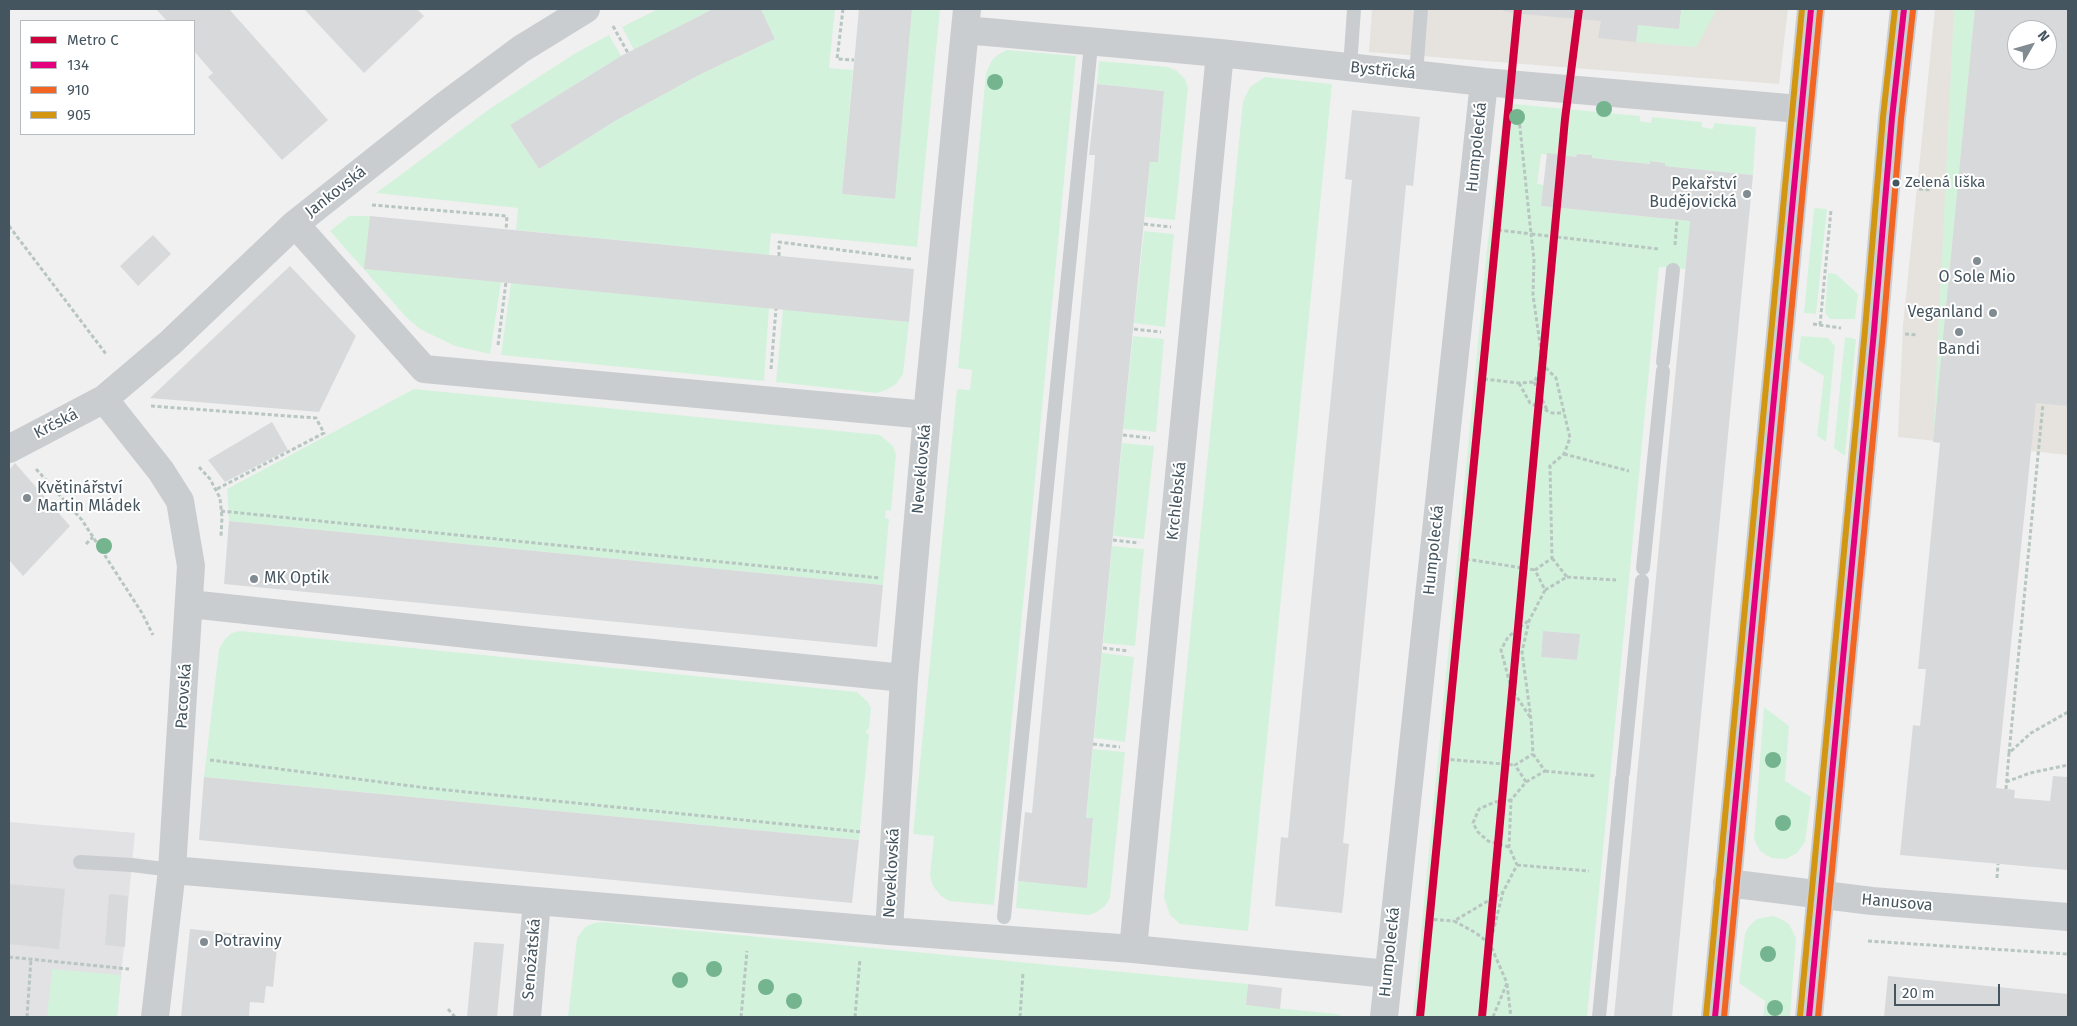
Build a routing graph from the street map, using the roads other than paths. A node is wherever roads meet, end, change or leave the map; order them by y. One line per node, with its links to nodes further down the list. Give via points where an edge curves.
1 (1354, 9): 9 (lane)
2 (1421, 9): 10 (lane)
3 (1811, 9): 12 (street)
4 (1904, 9): 23 (street)
5 (597, 14): 13 (street, Jankovská, via 521,49)
6 (966, 20): 7 (street, Bystřická); 16 (street, Neveklovská)
7 (1220, 53): 9 (street, Bystřická); 28 (street, Krchlebská)
8 (1090, 55): 25 (lane)
9 (1350, 67): 10 (street, Bystřická)
10 (1416, 74): 11 (street, Bystřická)
11 (1484, 82): 12 (street, Bystřická); 29 (street, Humpolecká)
12 (1800, 109): 22 (street)
13 (295, 224): 15 (street, Jankovská, via 170,343); 16 (street, via 424,369)
14 (1672, 270): 33 (lane)
15 (104, 399): 17 (street, Krčská); 18 (street, Pacovská, via 162,471 180,501 192,566)
16 (927, 415): 19 (street, Neveklovská)
17 (12, 447)
18 (190, 604): 19 (street); 21 (street, Pacovská)
19 (904, 678): 27 (street, Neveklovská)
20 (80, 862): 21 (lane)
21 (172, 870): 24 (street); 30 (street, Pacovská)
22 (1727, 882): 23 (street, Hanusova); 34 (street)
23 (1821, 895): 26 (street, Hanusova); 35 (street)
24 (537, 902): 27 (street); 31 (street, Senožatská)
25 (1004, 917)
26 (2068, 917)
27 (889, 931): 28 (street)
28 (1133, 949): 29 (street)
29 (1388, 974): 32 (street, Humpolecká)
30 (155, 1017)
31 (527, 1017)
32 (1384, 1017)
33 (1599, 1017)
34 (1715, 1017)
35 (1809, 1017)

